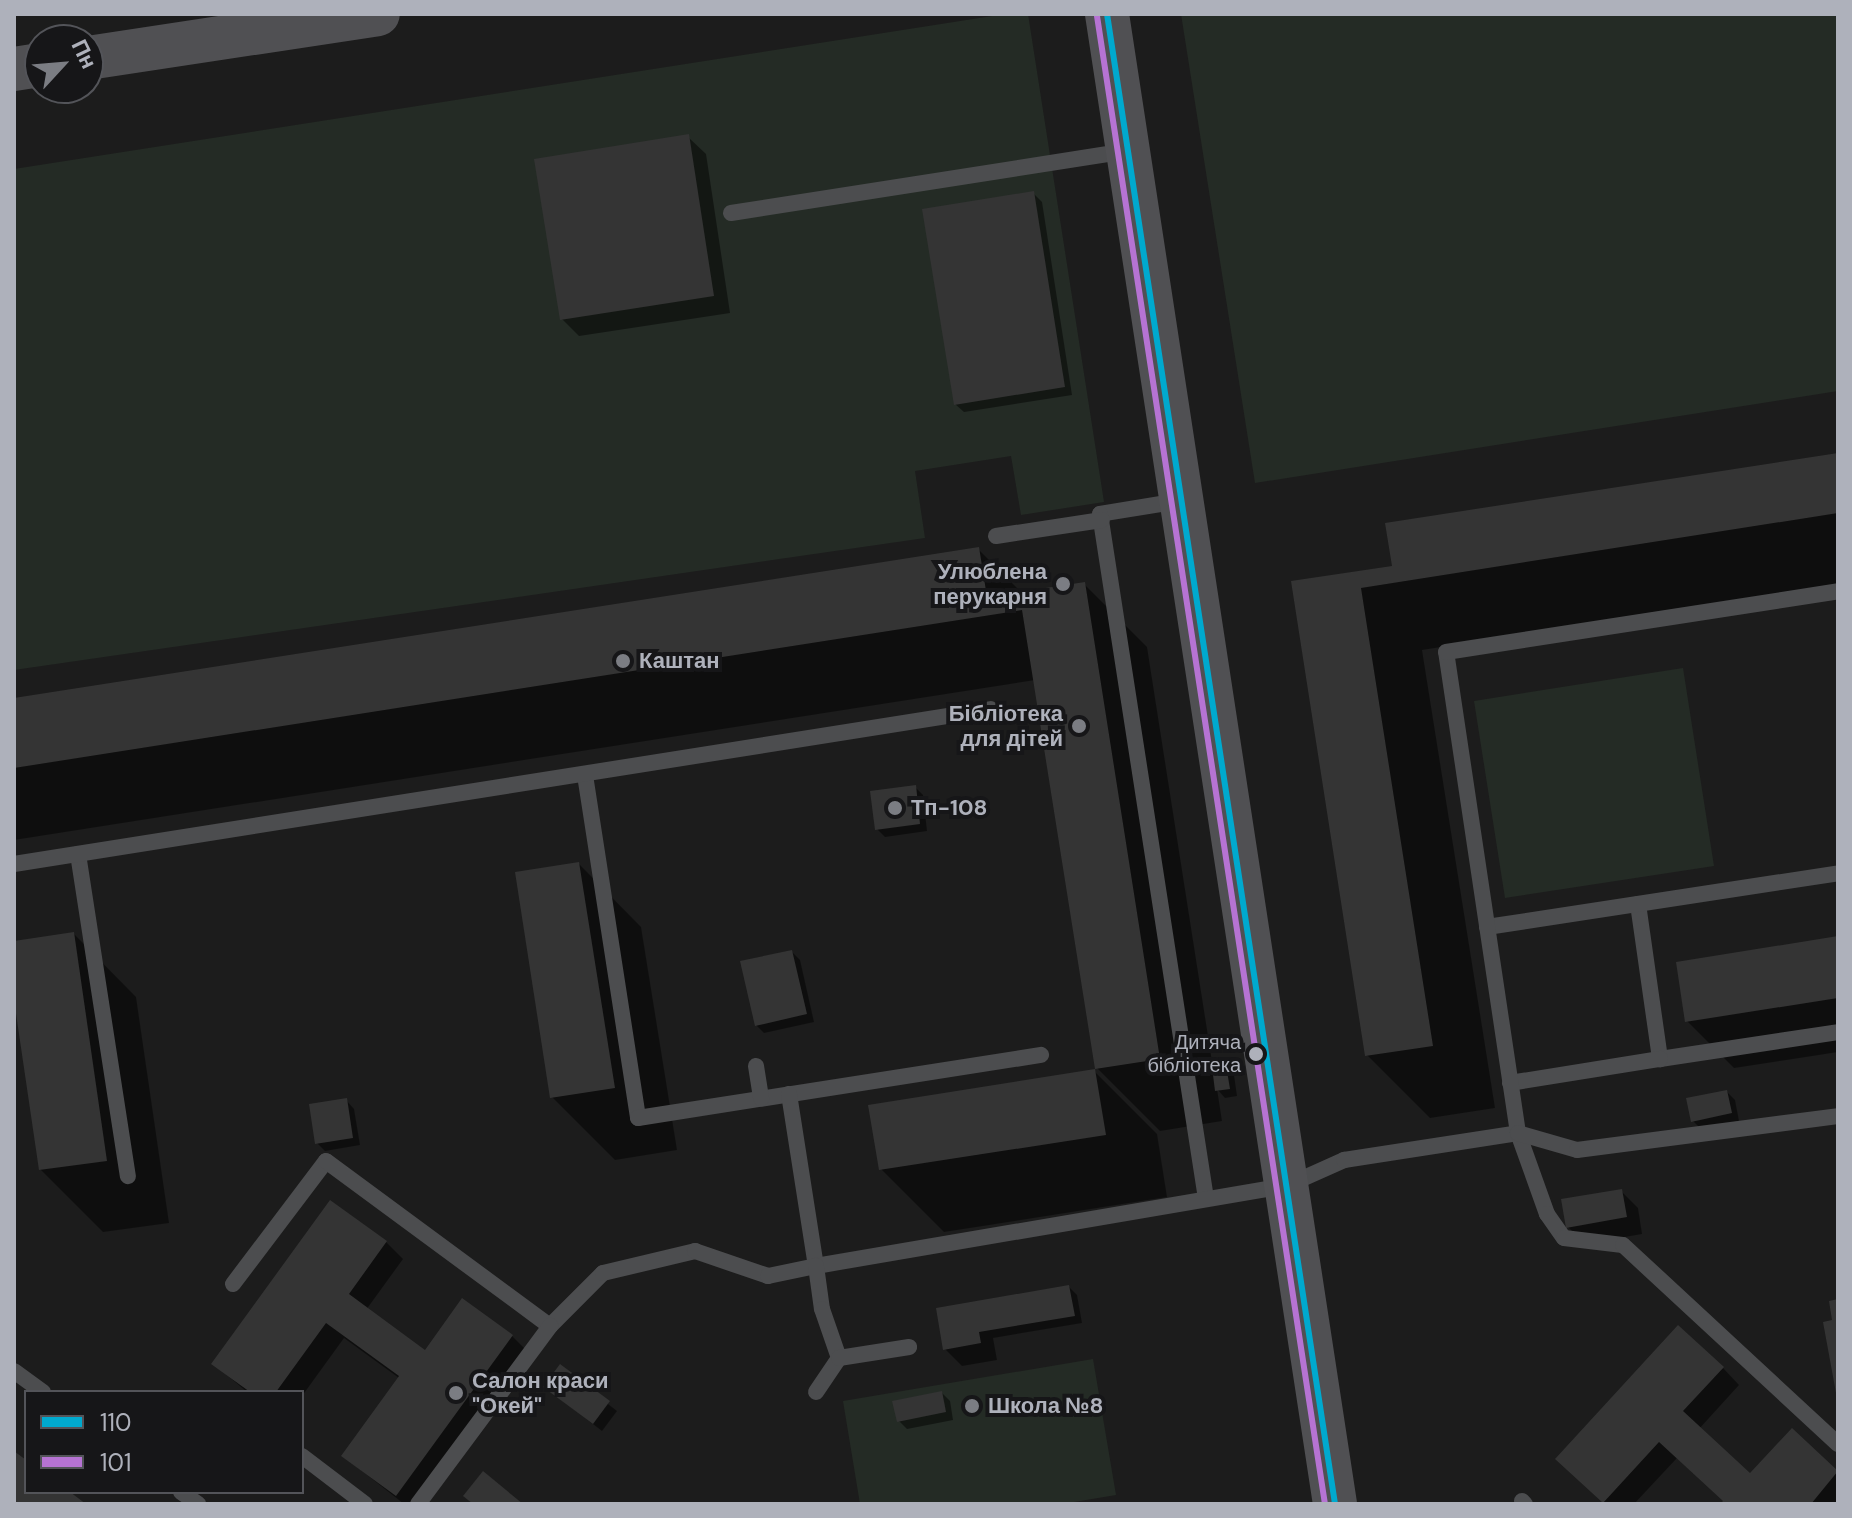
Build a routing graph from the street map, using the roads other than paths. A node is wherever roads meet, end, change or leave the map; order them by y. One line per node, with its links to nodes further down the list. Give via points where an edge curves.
1 (378, 14): 3 (street)
2 (1107, 14): 4 (street)
3 (104, 56)
4 (1126, 151): 5 (lane); 6 (street)
5 (731, 213)
6 (1182, 500): 7 (lane, via 1100,514); 27 (street)
7 (1102, 520): 8 (lane); 28 (lane)
8 (996, 536)
9 (1838, 591): 16 (lane, via 1446,652)
10 (991, 709): 11 (lane)
11 (585, 775): 12 (lane); 23 (lane, via 638,1118)
12 (78, 854): 13 (lane); 26 (lane)
13 (14, 864)
14 (1838, 873): 15 (lane)
15 (1638, 904): 16 (lane); 19 (lane)
16 (1487, 927): 21 (lane)
17 (1838, 1032): 19 (lane)
18 (1041, 1055): 22 (lane)
19 (1660, 1059): 21 (lane)
20 (756, 1066): 23 (lane)
21 (1510, 1083): 25 (lane)
22 (789, 1094): 23 (lane); 29 (lane)
23 (761, 1099)
24 (1838, 1116): 25 (lane, via 1577,1150)
25 (1518, 1133): 27 (lane, via 1344,1160); 37 (lane, via 1547,1214 1564,1238 1623,1245)
26 (128, 1176)
27 (1286, 1186): 28 (lane); 41 (street)
28 (1206, 1199): 29 (lane)
29 (816, 1266): 31 (lane, via 768,1276 695,1251 603,1273); 33 (lane, via 822,1309)
30 (233, 1284): 31 (lane, via 326,1161)
31 (550, 1326): 40 (lane)
32 (909, 1347): 33 (lane)
33 (839, 1358): 36 (lane)
34 (14, 1371): 35 (lane)
35 (40, 1390)
36 (816, 1392)
37 (1838, 1444)
38 (304, 1458): 39 (lane)
39 (365, 1504)
40 (418, 1504)
41 (1335, 1504)

